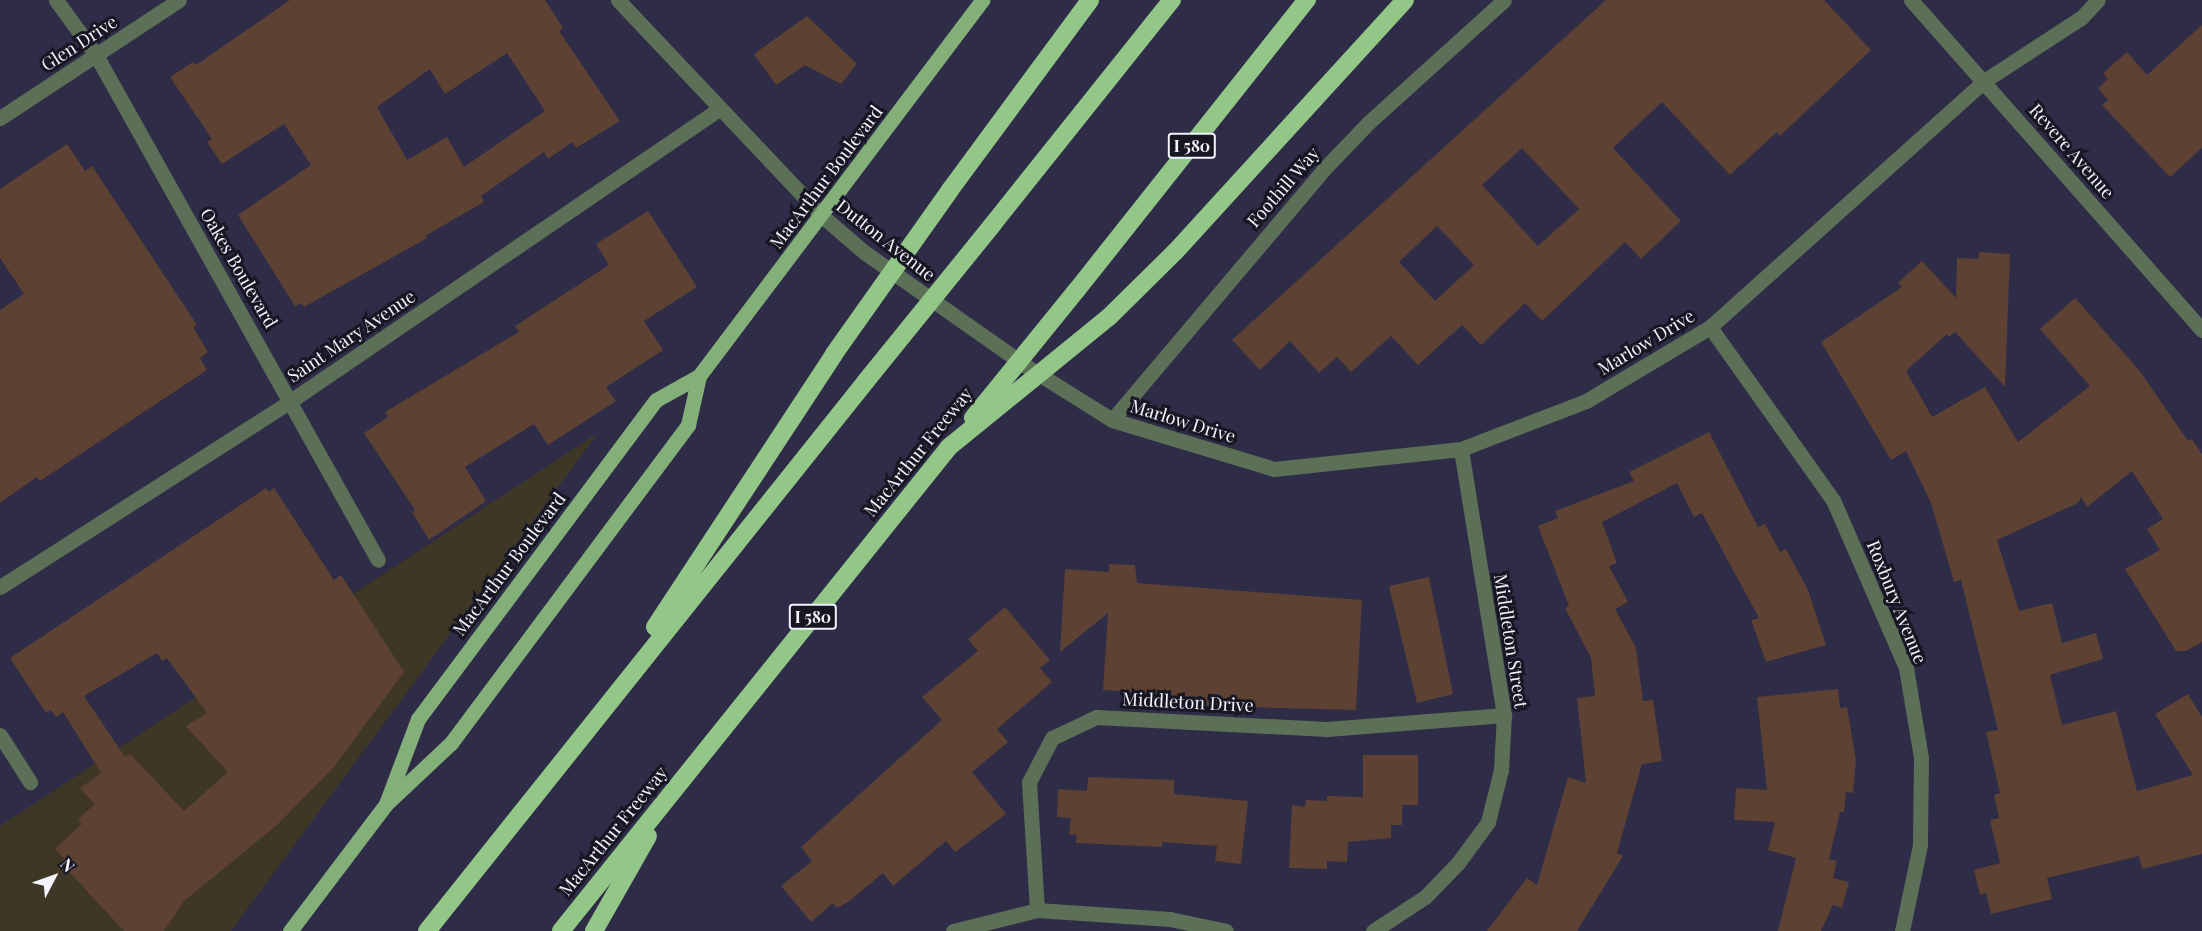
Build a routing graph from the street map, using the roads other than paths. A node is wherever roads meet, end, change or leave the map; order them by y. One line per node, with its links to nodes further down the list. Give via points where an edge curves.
1 (56, 0): 12 (street, Oakes Boulevard)
2 (179, 0): 12 (street, Glen Drive)
3 (618, 0): 14 (street, Dutton Avenue)
4 (982, 0): 16 (main road, MacArthur Boulevard)
5 (1090, 0): 27 (highway, bridge, via 834,354)
6 (1172, 0): 27 (highway, bridge)
7 (1307, 0): 22 (highway, MacArthur Freeway / I 580, bridge)
8 (1405, 0): 22 (highway, bridge, via 1175,252 1109,317)
9 (1504, 0): 21 (street, Foothill Way, via 1368,123 1323,170)
10 (1911, 0): 13 (street, Revere Avenue)
11 (2098, 0): 13 (street, Marlow Drive, via 2082,17)
12 (96, 55): 15 (street, Glen Drive); 20 (street, Oakes Boulevard)
13 (1984, 81): 17 (street, Marlow Drive); 18 (street, Revere Avenue)
14 (719, 109): 16 (street, Dutton Avenue); 20 (street, Saint Mary Avenue)
15 (0, 118)
16 (821, 215): 19 (main road, MacArthur Boulevard); 21 (street, Dutton Avenue, via 864,252 1026,366)
17 (1710, 327): 23 (street, Marlow Drive, via 1586,400); 40 (street, Roxbury Avenue, via 1833,500 1906,668 1921,758 1920,834)
18 (2202, 330)
19 (699, 376): 31 (main road, MacArthur Boulevard, via 688,425 451,743); 31 (main road, MacArthur Boulevard, via 656,400 418,719)
20 (292, 400): 24 (street, Oakes Boulevard); 25 (street, Saint Mary Avenue)
21 (1112, 420): 23 (street, Marlow Drive, via 1274,469)
22 (949, 447): 30 (highway, MacArthur Freeway / I 580)
23 (1461, 448): 26 (street, Middleton Street)
24 (378, 560)
25 (0, 587)
26 (1504, 716): 32 (street, Middleton Drive, via 1328,729 1095,717 1052,738 1029,782); 39 (street, Middleton Street, via 1501,770 1488,822 1458,863 1425,897)
27 (597, 717): 34 (highway)
28 (0, 735): 29 (street)
29 (30, 782)
30 (676, 786): 35 (highway, MacArthur Freeway / I 580); 36 (highway)
31 (386, 804): 33 (main road, MacArthur Boulevard)
32 (1037, 910): 37 (street); 38 (street, via 1170,920)
33 (290, 931)
34 (427, 931)
35 (561, 931)
36 (594, 931)
37 (952, 931)
38 (1226, 931)
39 (1373, 931)
40 (1902, 931)

